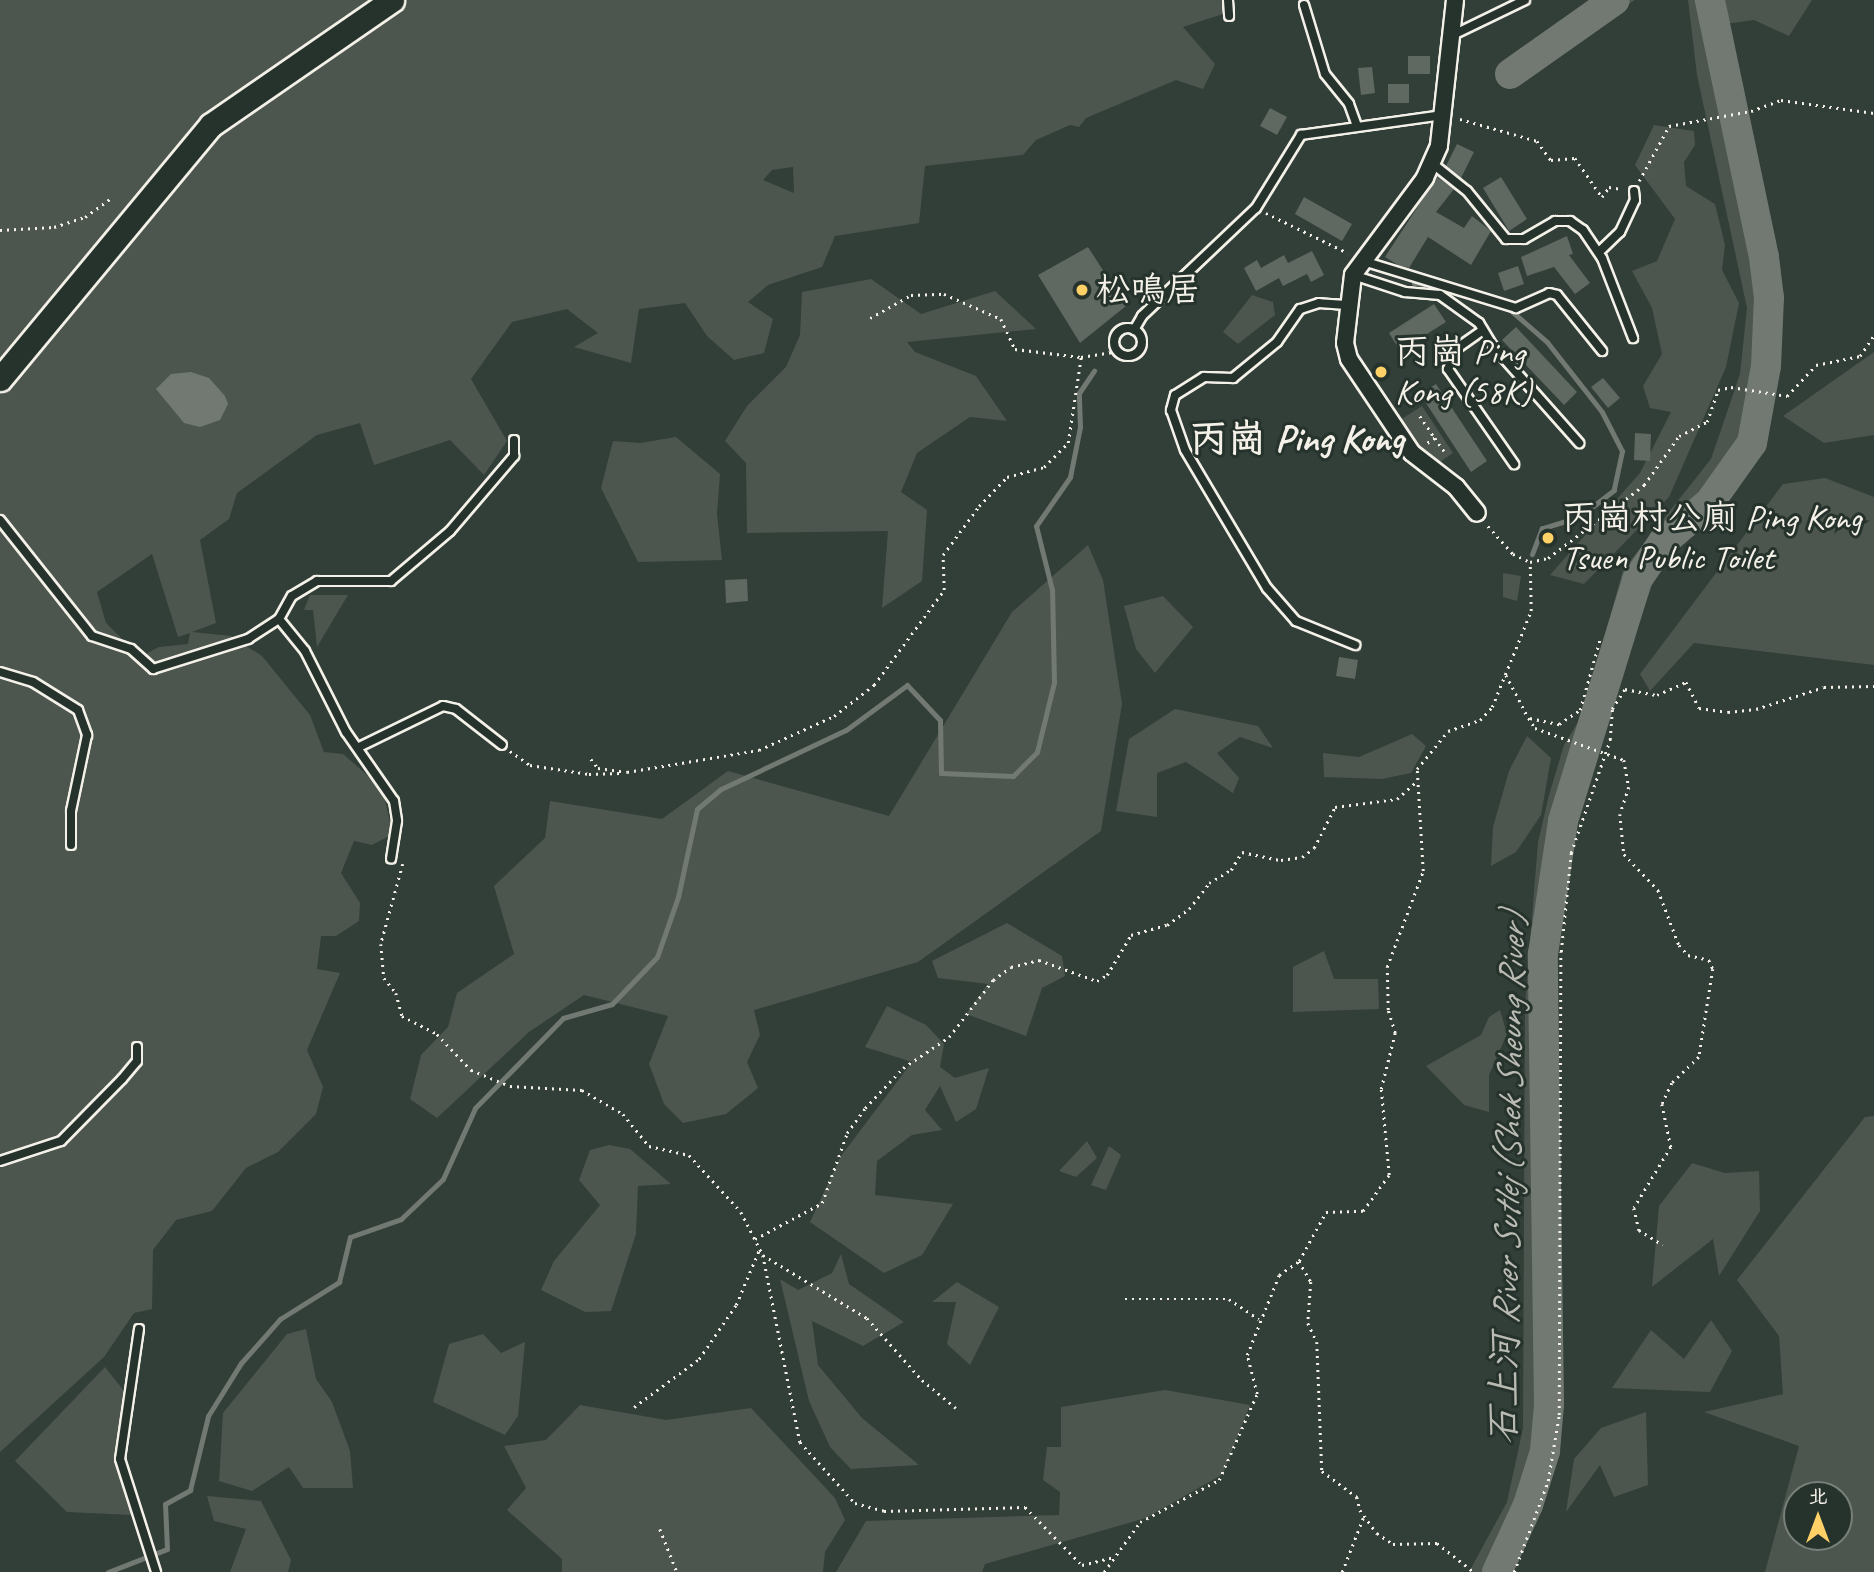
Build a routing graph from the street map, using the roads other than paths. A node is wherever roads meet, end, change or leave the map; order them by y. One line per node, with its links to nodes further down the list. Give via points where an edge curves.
1 (392, 0): 20 (main road, via 211,125)
2 (1228, 0): 6 (lane)
3 (1455, 0): 7 (street)
4 (1525, 0): 7 (lane)
5 (1304, 5): 9 (lane, via 1325,74 1349,104)
6 (1229, 16)
7 (1453, 35): 8 (street)
8 (1445, 114): 9 (lane); 10 (street)
9 (1357, 126): 16 (lane, via 1301,135 1256,208 1142,316)
10 (1433, 164): 12 (lane, via 1468,191 1506,239 1524,239 1555,221 1570,220); 13 (street)
11 (1634, 191): 12 (lane, via 1635,200 1620,232)
12 (1599, 252): 18 (lane)
13 (1361, 260): 14 (street); 19 (lane, via 1516,309 1549,293 1557,295)
14 (1353, 275): 15 (street); 17 (lane, via 1405,292 1440,295)
15 (1346, 305): 24 (street, via 1349,359 1412,453 1456,487); 27 (lane, via 1319,303 1300,309 1277,342 1233,378 1204,377 1175,395 1171,410 1185,450 1267,588 1296,621)
16 (1134, 330)
17 (1483, 330): 22 (lane); 23 (lane, via 1457,348 1448,369)
18 (1633, 338)
19 (1602, 351)
20 (0, 379)
21 (514, 440): 26 (lane, via 514,456 450,531 391,581 317,581 292,596)
22 (1579, 443)
23 (1514, 464)
24 (1477, 513)
25 (0, 520): 26 (lane, via 92,636 131,649 153,669 248,639)
26 (279, 619): 30 (lane, via 305,651)
27 (1356, 645)
28 (0, 672): 31 (lane, via 33,682 78,710 88,736 71,811)
29 (502, 745): 30 (lane, via 456,709 443,706)
30 (359, 747): 32 (lane, via 394,801 397,821)
31 (71, 845)
32 (391, 859)
33 (136, 1047): 34 (lane, via 136,1061 122,1079 61,1141)
34 (0, 1161)
35 (139, 1329): 36 (lane, via 120,1459)
36 (156, 1572)

